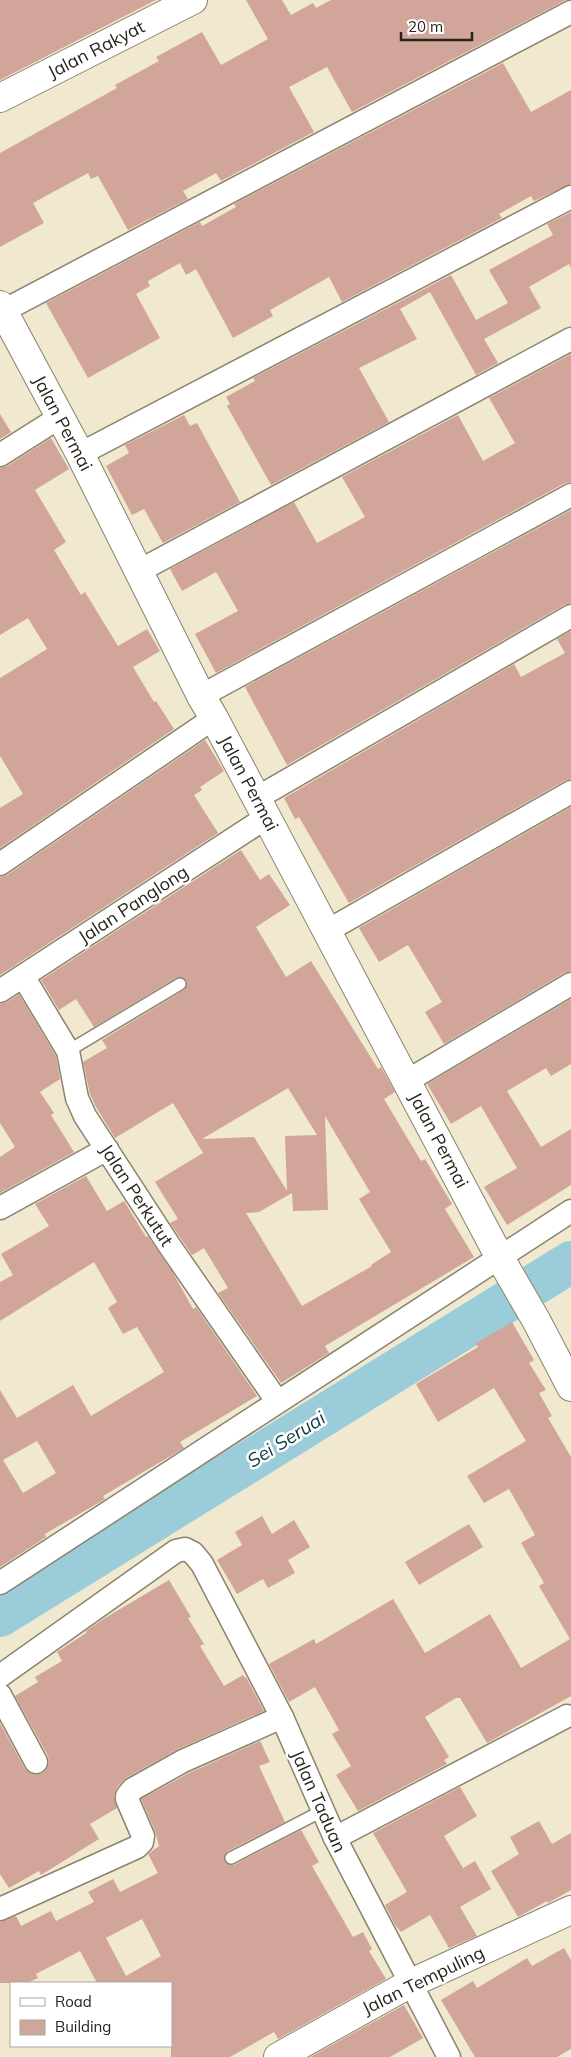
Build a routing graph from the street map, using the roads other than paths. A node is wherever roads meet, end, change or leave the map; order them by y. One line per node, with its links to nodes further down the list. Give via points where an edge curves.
1 (193, 0): 3 (street, Jalan Rakyat)
2 (571, 12): 5 (street)
3 (0, 98)
4 (571, 197): 8 (street)
5 (2, 308): 7 (street, Jalan Permai)
6 (571, 340): 11 (street)
7 (60, 417): 8 (street, Jalan Permai); 9 (street)
8 (80, 454): 11 (street, Jalan Permai)
9 (0, 455)
10 (571, 495): 13 (street)
11 (139, 571): 13 (street, Jalan Permai)
12 (571, 616): 15 (street, Jalan Panglong)
13 (208, 707): 15 (street, Jalan Permai); 16 (street)
14 (571, 792): 17 (street)
15 (262, 808): 17 (street, Jalan Permai); 18 (street, Jalan Panglong)
16 (0, 864)
17 (327, 931): 23 (street, Jalan Permai)
18 (23, 976): 21 (street, Jalan Panglong); 22 (street, Jalan Perkutut)
19 (180, 984): 22 (lane)
20 (571, 984): 23 (street)
21 (0, 991)
22 (68, 1051): 24 (street, Jalan Perkutut, via 77,1098)
23 (407, 1081): 27 (street, Jalan Permai)
24 (107, 1150): 25 (street); 29 (street, Jalan Perkutut)
25 (0, 1208)
26 (571, 1211): 27 (street)
27 (501, 1260): 28 (street, Jalan Permai); 29 (street)
28 (571, 1388)
29 (277, 1401): 30 (street)
30 (0, 1583)
31 (0, 1676): 34 (street, Jalan Taduan, via 176,1551 185,1549 202,1564)
32 (0, 1694): 35 (street)
33 (567, 1716): 37 (street)
34 (282, 1717): 36 (street, Jalan Taduan); 39 (street, via 183,1761 133,1789 127,1800 143,1836 136,1847)
35 (36, 1762)
36 (322, 1811): 37 (street, Jalan Taduan); 38 (lane)
37 (335, 1838): 41 (street, Jalan Taduan)
38 (231, 1858)
39 (0, 1910)
40 (571, 1910): 41 (street, Jalan Tempuling)
41 (409, 1984): 42 (street, Jalan Tempuling); 43 (street, Jalan Taduan)
42 (278, 2057)
43 (449, 2057)

